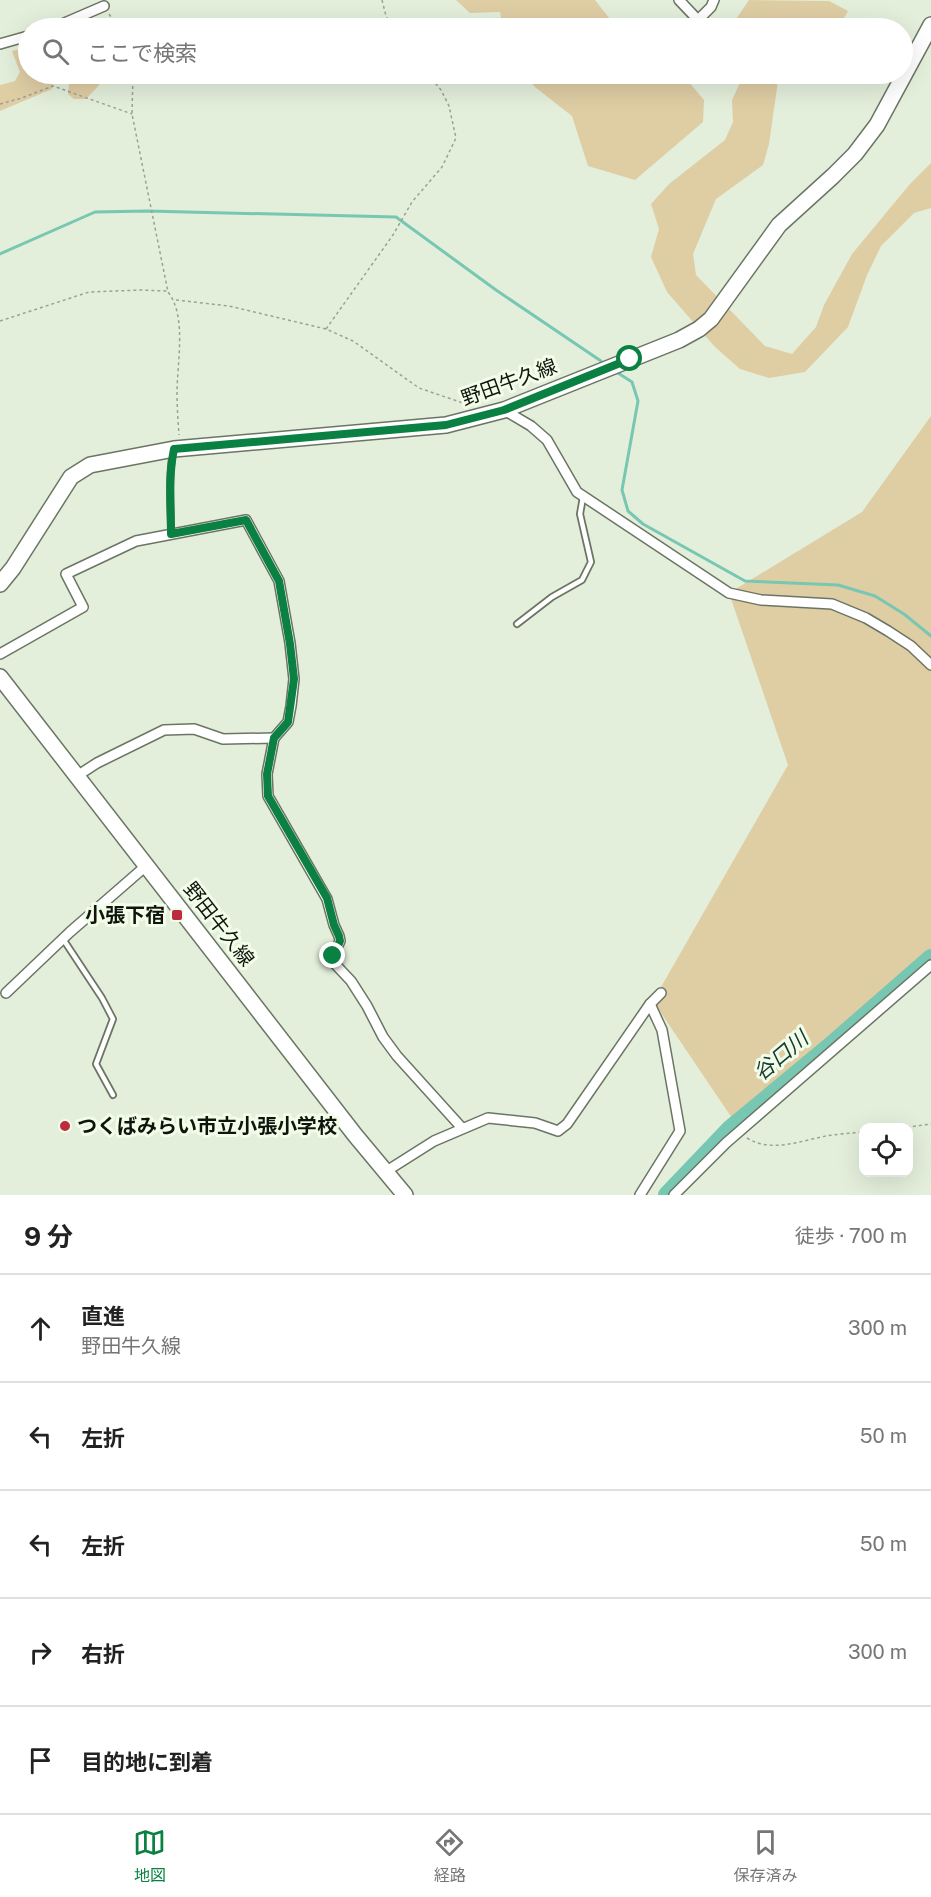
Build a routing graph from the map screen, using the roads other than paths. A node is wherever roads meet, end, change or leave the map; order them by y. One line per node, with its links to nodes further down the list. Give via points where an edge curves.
1 (679, 0): 5 (street)
2 (714, 0): 6 (street)
3 (104, 6): 4 (street)
4 (76, 18)
5 (696, 18)
6 (700, 18)
7 (931, 25): 10 (main road, 野田牛久線)
8 (18, 39): 9 (street)
9 (0, 44)
10 (913, 58)
11 (899, 84): 12 (main road, 野田牛久線, via 877,125 855,154 779,225 711,319 699,329)
12 (504, 410): 13 (main road, 野田牛久線, via 446,425); 14 (street, via 547,440)
13 (177, 449): 15 (lane, via 170,466); 16 (main road, 野田牛久線, via 100,462 79,471 62,489)
14 (583, 496): 17 (lane, via 580,514 591,562 582,579); 19 (street, via 729,593 760,600 831,604 888,631 912,646)
15 (171, 534): 18 (street, via 136,541 66,574 83,608); 21 (street, via 246,520 279,581 294,679 288,722)
16 (0, 584)
17 (517, 624)
18 (0, 654)
19 (931, 665)
20 (0, 677): 22 (main road, 野田牛久線)
21 (274, 738): 22 (street, via 223,739 194,729 164,730); 30 (street, via 267,774 268,796 327,898 340,941 333,956 335,964 351,981 396,1056)
22 (77, 776): 23 (main road, 野田牛久線)
23 (147, 866): 24 (street); 31 (main road, 野田牛久線)
24 (63, 939): 27 (street); 29 (lane, via 113,1019 96,1064)
25 (931, 965): 34 (street, via 738,1132)
26 (661, 993): 28 (street)
27 (3, 994)
28 (650, 1004): 30 (street, via 567,1124 558,1131 535,1123 488,1118); 33 (street, via 662,1030 680,1131)
29 (113, 1095)
30 (462, 1128): 31 (street, via 419,1149)
31 (385, 1172): 32 (main road, 野田牛久線)
32 (405, 1195)
33 (640, 1195)
34 (674, 1195)

